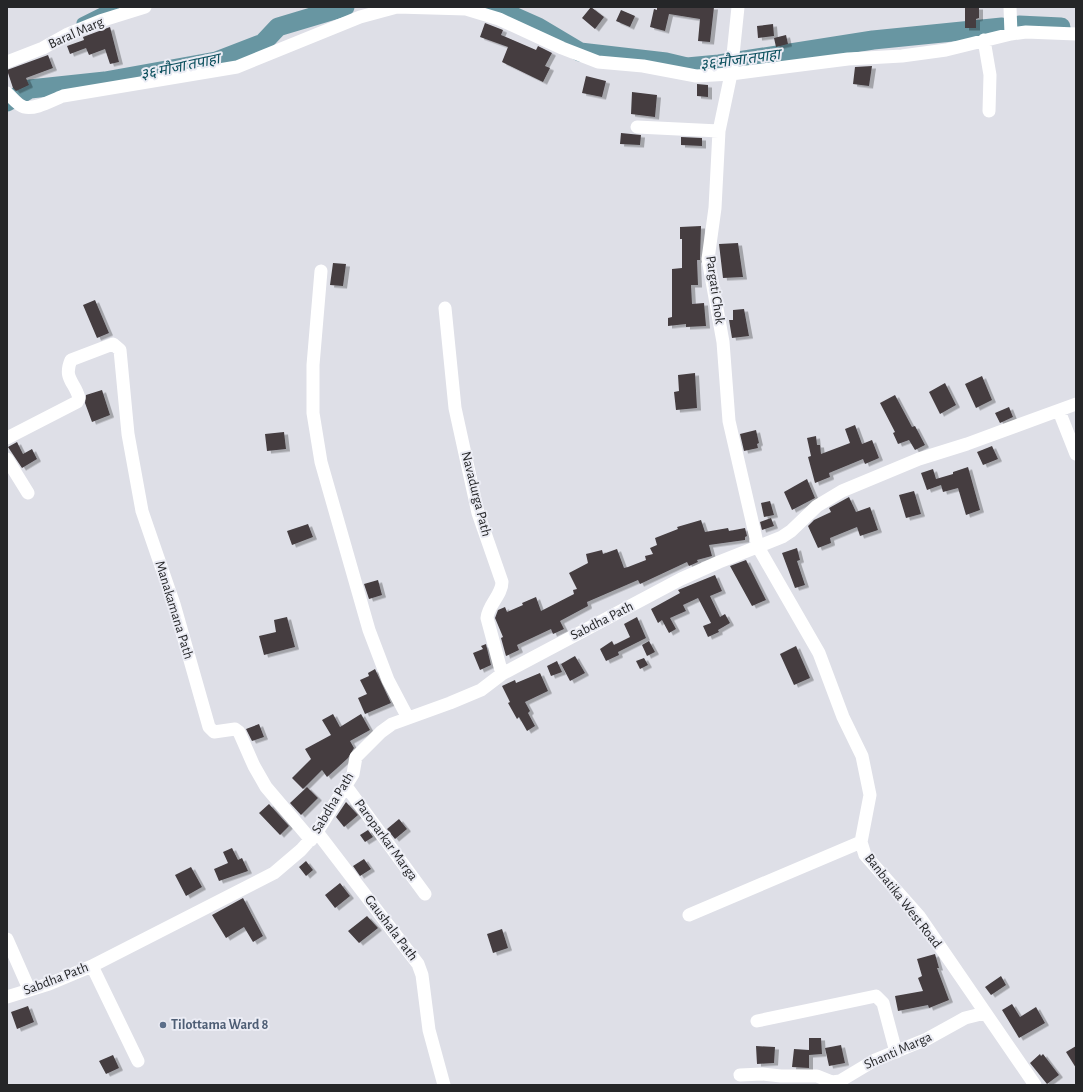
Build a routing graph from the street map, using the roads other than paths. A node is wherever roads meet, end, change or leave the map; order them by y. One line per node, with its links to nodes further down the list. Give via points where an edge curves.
1 (145, 7): 7 (street, Baral Marg, via 100,21)
2 (738, 7): 8 (street, Pargati Chok)
3 (1010, 7): 4 (street)
4 (1011, 34): 5 (street); 6 (street)
5 (1076, 34)
6 (984, 40): 8 (street, via 946,50 902,56 848,59); 10 (street, via 990,75)
7 (7, 62)
8 (732, 72): 9 (street, via 696,76 643,66 598,62 481,13 466,9 397,7 360,17 237,67 63,96 37,106 24,107); 12 (street, Pargati Chok)
9 (8, 93)
10 (990, 111)
11 (637, 127): 12 (street)
12 (719, 132): 22 (street, Pargati Chok, via 715,208 708,259 723,342 729,421)
13 (321, 271): 24 (street, via 313,366 313,413 321,462 369,630 388,680)
14 (445, 308): 23 (street, Navadurga Path, via 455,408 478,513 502,582 487,618)
15 (1076, 404): 16 (street, Sabdha Path)
16 (1059, 410): 18 (street); 22 (street, Sabdha Path, via 919,459 842,491 817,506 791,531)
17 (7, 438): 26 (street, Manakamana Path, via 77,402 78,391 68,377 71,360 103,346 113,344 120,350 128,434 142,512 174,604 209,727 214,732 235,729 239,732 266,787)
18 (1076, 454)
19 (7, 459): 20 (street)
20 (12, 477): 21 (street)
21 (28, 493)
22 (758, 547): 23 (street, Sabdha Path, via 681,579); 27 (street, Banbatika West Road, via 819,652 843,717 862,756 870,795)
23 (502, 674): 24 (street, Sabdha Path, via 481,690)
24 (408, 718): 25 (street, Sabdha Path, via 392,724 381,732 356,757 353,774)
25 (346, 786): 26 (street, Sabdha Path); 28 (street, Paroparkar Marga)
26 (314, 836): 31 (street, Sabdha Path, via 274,873); 39 (street, Gaushala Path, via 418,964 422,975 429,1030)
27 (861, 842): 29 (street); 34 (street, Banbatika West Road, via 865,855 919,916)
28 (425, 894)
29 (689, 914)
30 (7, 939): 32 (street)
31 (92, 966): 32 (street, Sabdha Path, via 49,984); 37 (street)
32 (29, 989): 33 (street, Sabdha Path)
33 (7, 997)
34 (985, 1013): 36 (street, Shanti Marga, via 965,1018 927,1039); 40 (street, Banbatika West Road)
35 (757, 1021): 36 (street, via 876,996 883,1003)
36 (896, 1052): 38 (street, Shanti Marga, via 875,1060 840,1081 832,1082 817,1076)
37 (138, 1061)
38 (740, 1075)
39 (444, 1085)
40 (1035, 1085)

